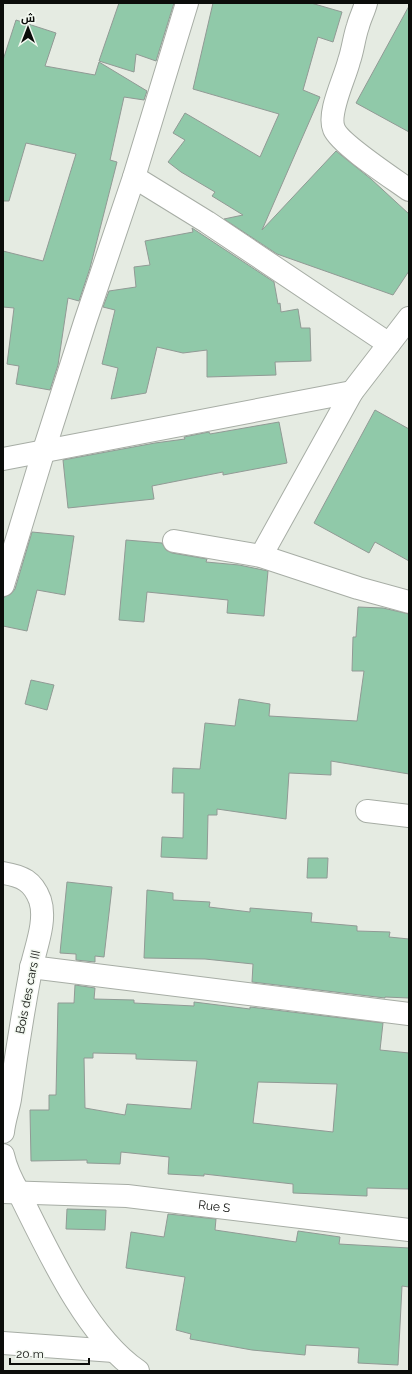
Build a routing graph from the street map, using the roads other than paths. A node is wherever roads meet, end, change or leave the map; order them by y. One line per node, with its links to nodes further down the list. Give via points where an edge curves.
1 (187, 3): 3 (street)
2 (366, 3): 4 (street, via 336,102 334,129 357,152)
3 (134, 177): 6 (street, via 207,222); 8 (street)
4 (409, 190)
5 (409, 318): 6 (street)
6 (389, 344): 7 (street)
7 (352, 392): 8 (street); 11 (street)
8 (44, 450): 9 (street); 12 (street)
9 (3, 459)
10 (174, 542): 11 (street)
11 (261, 556): 13 (street)
12 (3, 585)
13 (409, 602)
14 (367, 811): 15 (street)
15 (409, 816)
16 (3, 873): 17 (street, Bois des cars III, via 28,881 40,901 42,912 39,941)
17 (31, 967): 18 (street); 19 (street, Bois des cars III)
18 (409, 1014)
19 (3, 1132)
20 (3, 1155): 21 (street)
21 (11, 1193): 22 (street, Rue S, via 127,1196); 24 (street, via 88,1319)
22 (409, 1230)
23 (3, 1343): 24 (street)
24 (127, 1364)

